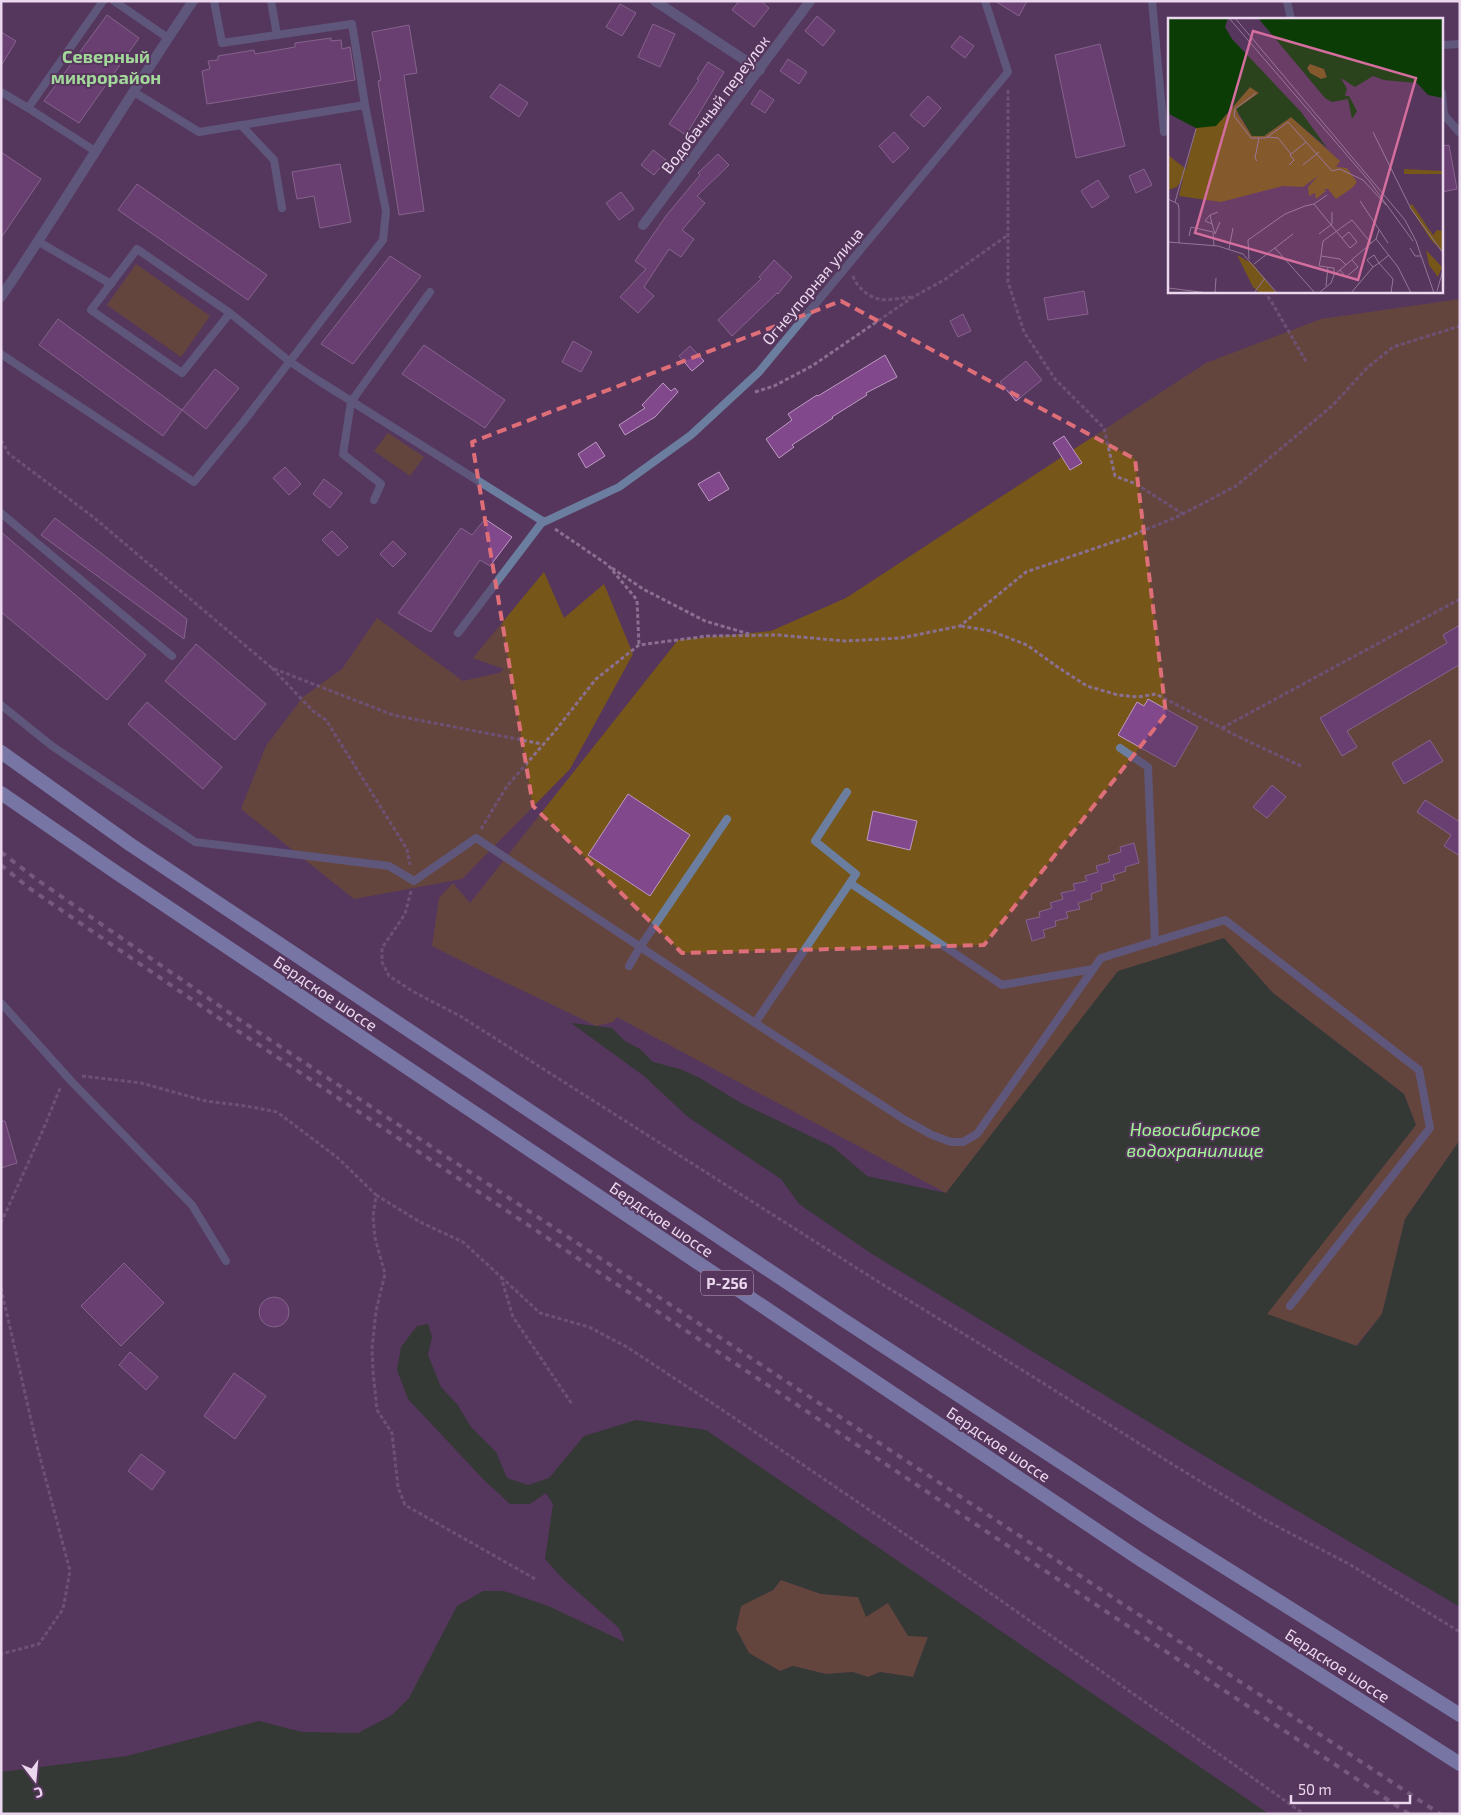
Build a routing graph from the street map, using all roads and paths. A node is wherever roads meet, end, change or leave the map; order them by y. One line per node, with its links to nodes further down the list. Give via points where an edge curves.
1 (103, 1): 21 (lane)
2 (114, 1): 13 (lane)
3 (194, 1): 13 (street)
4 (214, 1): 12 (lane, via 222,43)
5 (271, 1): 12 (lane)
6 (655, 1): 16 (street)
7 (810, 1): 16 (street, Водобачный переулок)
8 (985, 1): 17 (lane)
9 (1152, 1): 24 (lane)
10 (1287, 1): 11 (lane)
11 (1291, 18)
12 (277, 35): 20 (lane, via 352,24)
13 (168, 38): 19 (street)
14 (1460, 44): 15 (lane)
15 (1444, 45)
16 (760, 70): 28 (street, Водобачный переулок)
17 (1008, 72): 29 (path); 31 (lane, Огнеупорная улица)
18 (1, 92): 21 (lane)
19 (134, 92): 23 (lane, via 199,132); 26 (street)
20 (365, 104): 23 (lane); 40 (lane, via 386,211 383,240)
21 (28, 108): 26 (lane)
22 (1444, 116): 25 (lane)
23 (241, 125): 27 (lane, via 274,160)
24 (1164, 132)
25 (1460, 133)
26 (95, 151): 30 (street)
27 (282, 208)
28 (644, 225)
29 (1009, 234): 35 (path, via 944,280); 47 (path, via 1008,282 1024,332 1055,379 1104,428 1115,476 1136,484)
30 (39, 242): 32 (lane); 36 (street)
31 (848, 264): 35 (path, via 855,282 871,296 878,299); 42 (lane, Огнеупорная улица, via 759,372)
32 (111, 284): 37 (lane, via 137,249); 37 (lane, via 92,310 182,373)
33 (430, 292): 43 (lane)
34 (1265, 292): 41 (path)
35 (913, 297): 42 (path, via 812,366 774,386)
36 (1, 298)
37 (230, 313): 40 (lane)
38 (1460, 326): 47 (path, via 1393,347 1367,368 1332,406 1236,486)
39 (1, 354): 40 (lane, via 194,482)
40 (289, 361): 43 (lane)
41 (1307, 363)
42 (729, 399): 48 (lane, Огнеупорная улица, via 691,435 619,487)
43 (351, 402): 45 (lane, via 343,454 381,484); 48 (lane)
44 (1, 440): 56 (path, via 9,454 92,516)
45 (374, 500)
46 (1, 513): 55 (lane)
47 (1183, 514): 51 (path, via 1126,538 1026,572)
48 (544, 522): 49 (path); 52 (lane)
49 (608, 565): 53 (path, via 643,589 705,621); 54 (path, via 637,600)
50 (1460, 599): 58 (path)
51 (960, 626): 53 (path, via 901,638 845,641); 58 (path, via 991,631 1027,645 1087,686 1118,695 1138,697 1156,694)
52 (458, 633)
53 (752, 635): 54 (path, via 708,636)
54 (640, 645): 59 (path, via 596,679)
55 (172, 656)
56 (272, 668): 59 (path, via 393,715); 67 (path, via 326,720 407,849)
57 (1, 705): 67 (lane, via 52,746 195,842 389,866)
58 (1221, 728): 62 (path)
59 (543, 745): 66 (path, via 508,786)
60 (1120, 748): 69 (lane, via 1148,767)
61 (1, 752): 86 (highway, Бердское шоссе / Р-256, via 131,845 842,1319 1157,1525)
62 (1301, 766)
63 (847, 792): 68 (lane, via 815,841 856,874)
64 (1, 793): 87 (highway, Бердское шоссе / Р-256, via 1138,1558)
65 (727, 819): 70 (lane)
66 (476, 838): 67 (lane); 70 (lane)
67 (414, 881): 84 (path, via 405,914 382,948 382,962 388,976 468,1021 1180,1469 1263,1519 1349,1564)
68 (850, 883): 72 (lane, via 1002,984); 74 (lane)
69 (1155, 942): 72 (lane, via 1101,958); 81 (lane, via 1225,920 1419,1070 1430,1128)
70 (640, 947): 71 (lane); 74 (lane)
71 (629, 966)
72 (1092, 970): 74 (lane, via 977,1134 963,1142 951,1142 932,1135)
73 (1, 1003): 75 (lane)
74 (755, 1023)
75 (66, 1074): 76 (path, via 141,1083 206,1101 278,1112 338,1158); 77 (path); 78 (lane, via 192,1205)
76 (376, 1195): 79 (path, via 420,1222 463,1242); 83 (path, via 375,1238 385,1274 376,1311 373,1371 377,1410 392,1433 401,1496 405,1505)
77 (1, 1223)
78 (226, 1261)
79 (501, 1277): 82 (path, via 513,1317); 88 (path, via 540,1313 589,1327 627,1347 959,1571)
80 (1, 1288): 85 (path, via 70,1571 63,1609 39,1644)
81 (1290, 1306)
82 (572, 1404)
83 (537, 1580)
84 (1460, 1632)
85 (1, 1654)
86 (1460, 1715)
87 (1460, 1764)
88 (1304, 1814)

